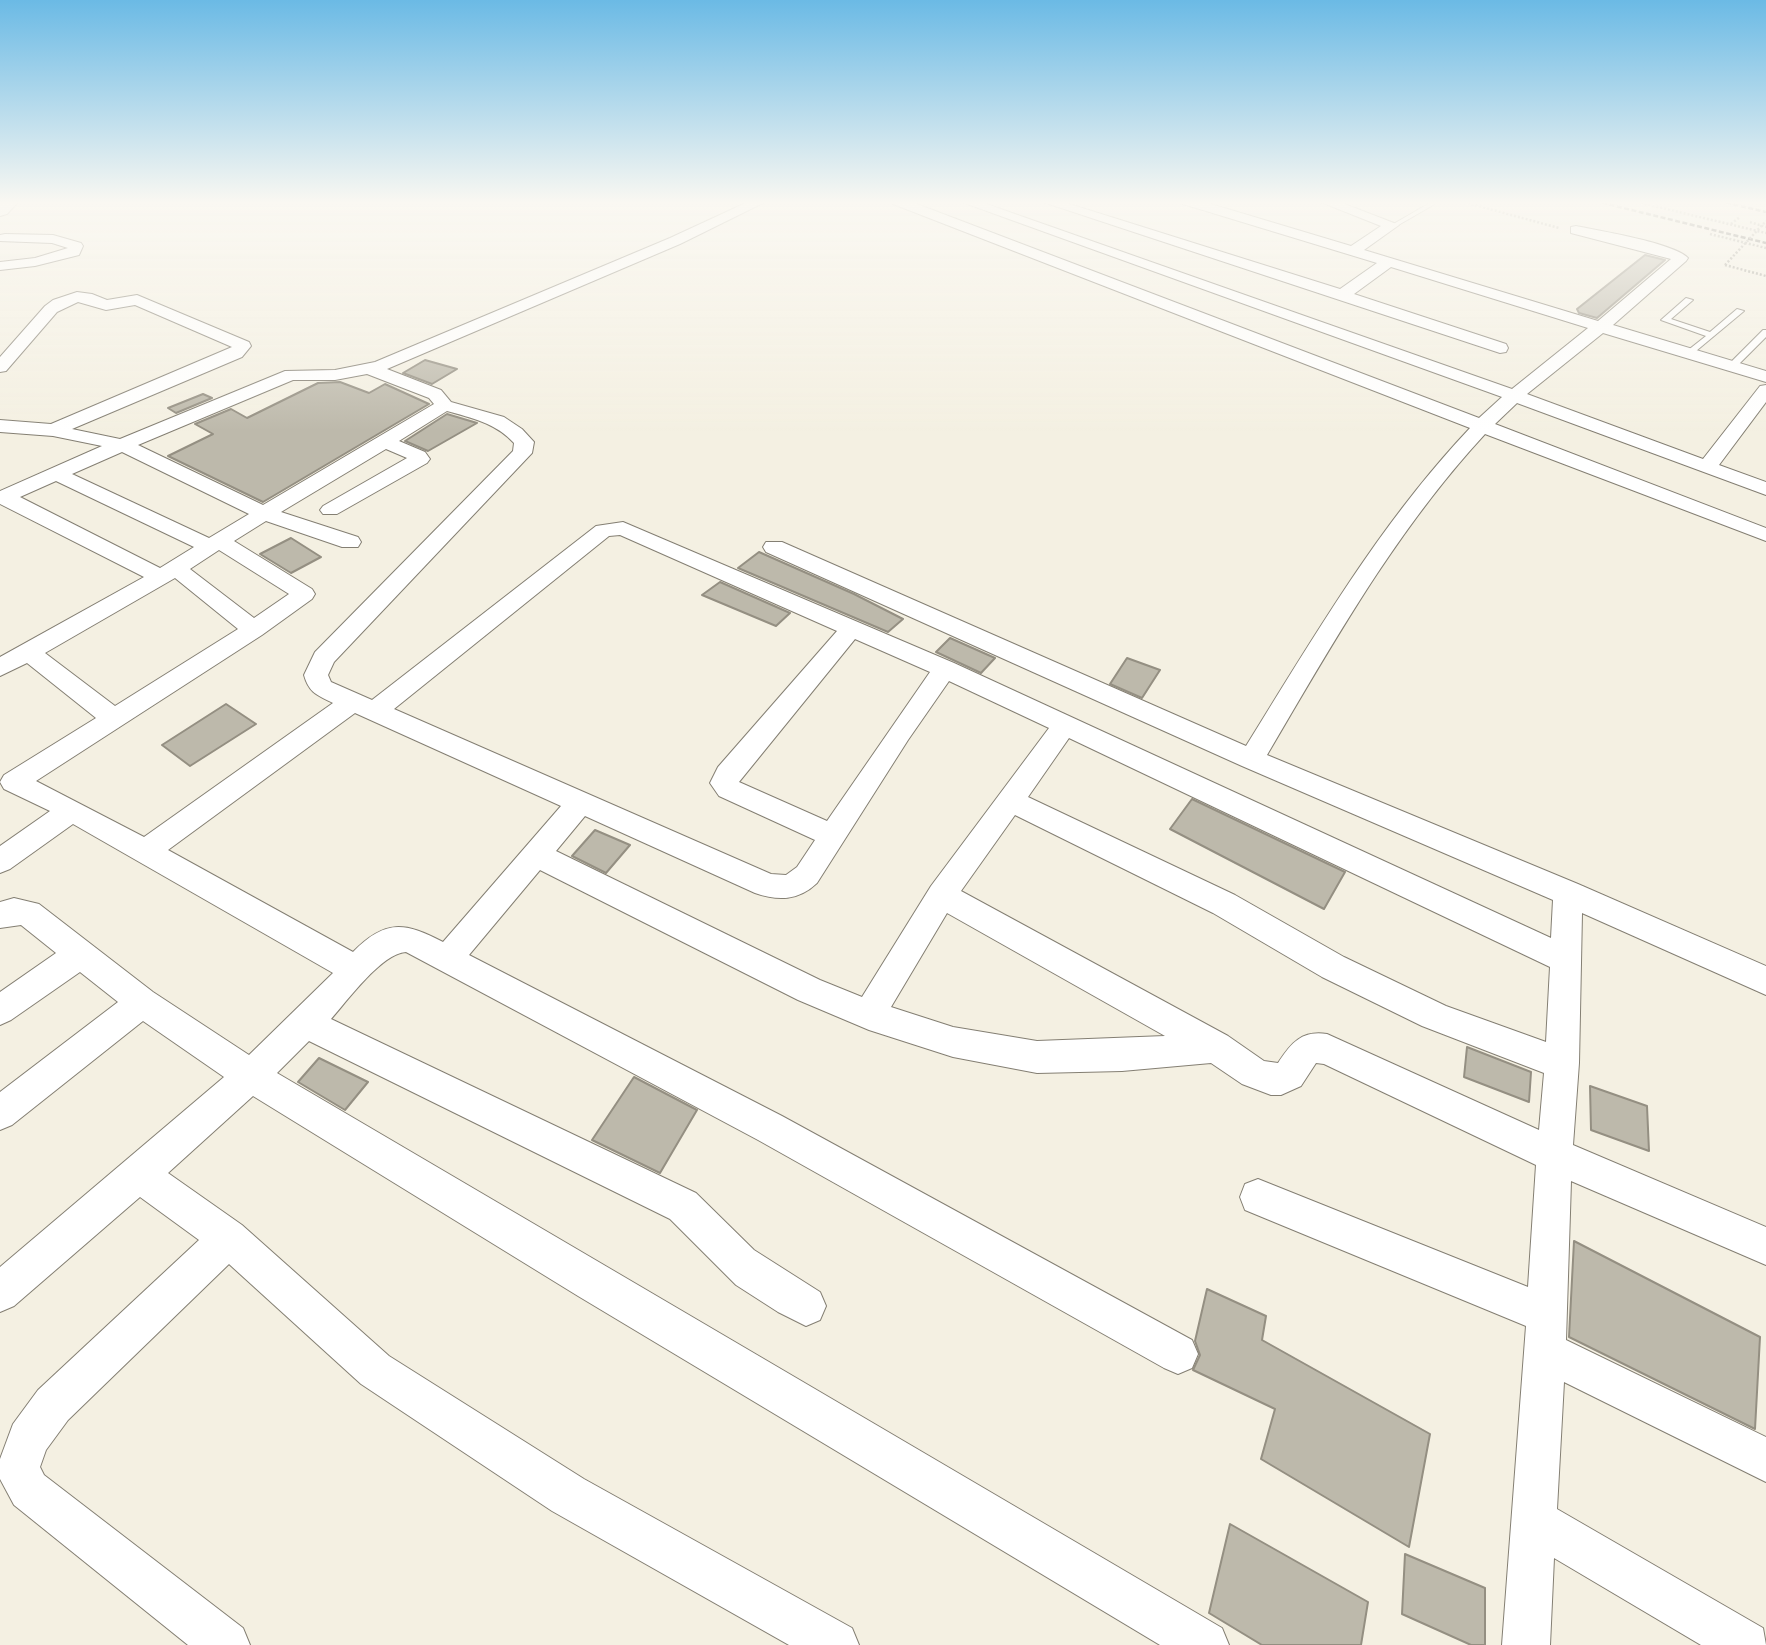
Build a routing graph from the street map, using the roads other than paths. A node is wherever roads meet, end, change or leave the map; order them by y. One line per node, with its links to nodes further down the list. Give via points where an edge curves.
1 (590, 278): 24 (street)
2 (1096, 278): 16 (street)
3 (1166, 278): 14 (street)
4 (1174, 278): 14 (street)
5 (1282, 278): 14 (street)
6 (1290, 278): 11 (street)
7 (1366, 278): 11 (street)
8 (1445, 278): 17 (street)
9 (1658, 278): 17 (street)
10 (61, 289): 12 (street)
11 (1342, 295): 20 (street)
12 (77, 297): 23 (street, via 51,309); 31 (street, via 106,305 137,300 243,345 236,353)
13 (1689, 299): 19 (lane, via 1665,320)
14 (1242, 303): 16 (street); 27 (street)
15 (1740, 311): 19 (lane)
16 (1208, 321): 30 (street)
17 (1602, 326): 21 (street); 27 (street)
18 (1766, 332): 22 (lane)
19 (1712, 335): 21 (lane)
20 (1500, 348)
21 (1690, 353): 22 (street)
22 (1732, 366): 25 (street)
23 (0, 367)
24 (370, 369): 28 (street, via 435,394); 33 (street, via 291,375)
25 (1766, 377)
26 (1766, 390): 34 (street)
27 (1515, 396): 30 (street); 34 (street)
28 (443, 405): 32 (street); 50 (street, via 496,419 513,429 524,442 522,453 324,658 316,675 320,687)
29 (0, 426): 31 (street)
30 (1482, 426): 40 (street); 53 (street, via 1408,509)
31 (53, 430): 33 (street)
32 (385, 442): 38 (street, via 420,459); 39 (street)
33 (122, 445): 35 (street); 39 (street)
34 (1707, 467): 36 (street)
35 (55, 473): 37 (street); 42 (street)
36 (1766, 489)
37 (2, 497): 44 (street)
38 (330, 510)
39 (264, 513): 41 (street); 42 (street)
40 (1766, 535)
41 (350, 542)
42 (214, 544): 44 (street); 46 (street, via 304,594)
43 (774, 547): 53 (street)
44 (167, 572): 46 (street); 47 (street)
45 (851, 629): 49 (street); 50 (street, via 729,572 612,527); 58 (street, via 724,783)
46 (254, 630): 51 (street)
47 (27, 653): 48 (street); 51 (street)
48 (0, 668)
49 (945, 669): 52 (street); 58 (street)
50 (363, 707): 56 (street); 59 (street)
51 (114, 718): 54 (street)
52 (1065, 725): 55 (street); 67 (street)
53 (1251, 759): 62 (street)
54 (5, 785): 57 (street)
55 (1011, 801): 63 (street); 75 (street, via 1224,904 1334,967 1434,1016)
56 (579, 804): 58 (street, via 780,889 795,886 807,875); 60 (street)
57 (72, 810): 59 (street); 61 (street)
58 (832, 835)
59 (144, 852): 68 (street)
60 (536, 855): 66 (street); 72 (street)
61 (0, 861)
62 (1568, 892): 67 (street); 69 (street)
63 (942, 895): 72 (street); 74 (street)
64 (0, 915): 65 (street, via 28,913)
65 (80, 954): 70 (street); 71 (street)
66 (448, 958): 68 (street, via 409,939 395,939 379,946); 86 (street, via 770,1128)
67 (1564, 959): 75 (street)
68 (356, 970): 73 (street)
69 (1766, 981)
70 (142, 1002): 76 (street); 77 (street)
71 (0, 1010)
72 (869, 1014): 74 (street, via 953,1042 1037,1057)
73 (307, 1024): 76 (street); 84 (street, via 683,1206 750,1271)
74 (1216, 1047): 78 (street, via 1271,1079 1289,1075 1304,1052 1314,1047 1327,1049)
75 (1562, 1063): 78 (street)
76 (251, 1076): 79 (street); 91 (street)
77 (0, 1113)
78 (1554, 1155): 82 (street); 85 (street)
79 (138, 1174): 81 (street); 83 (street)
80 (1258, 1197): 85 (street)
81 (229, 1238): 89 (street, via 53,1405 28,1439 18,1470 29,1490); 90 (street, via 375,1370 568,1495)
82 (1766, 1246)
83 (0, 1292)
84 (806, 1306)
85 (1546, 1332): 87 (street); 88 (street)
86 (1178, 1354)
87 (1766, 1460)
88 (1535, 1521): 92 (street); 93 (street)
89 (226, 1645)
90 (835, 1645)
91 (1205, 1645)
92 (1526, 1645)
93 (1746, 1645)

